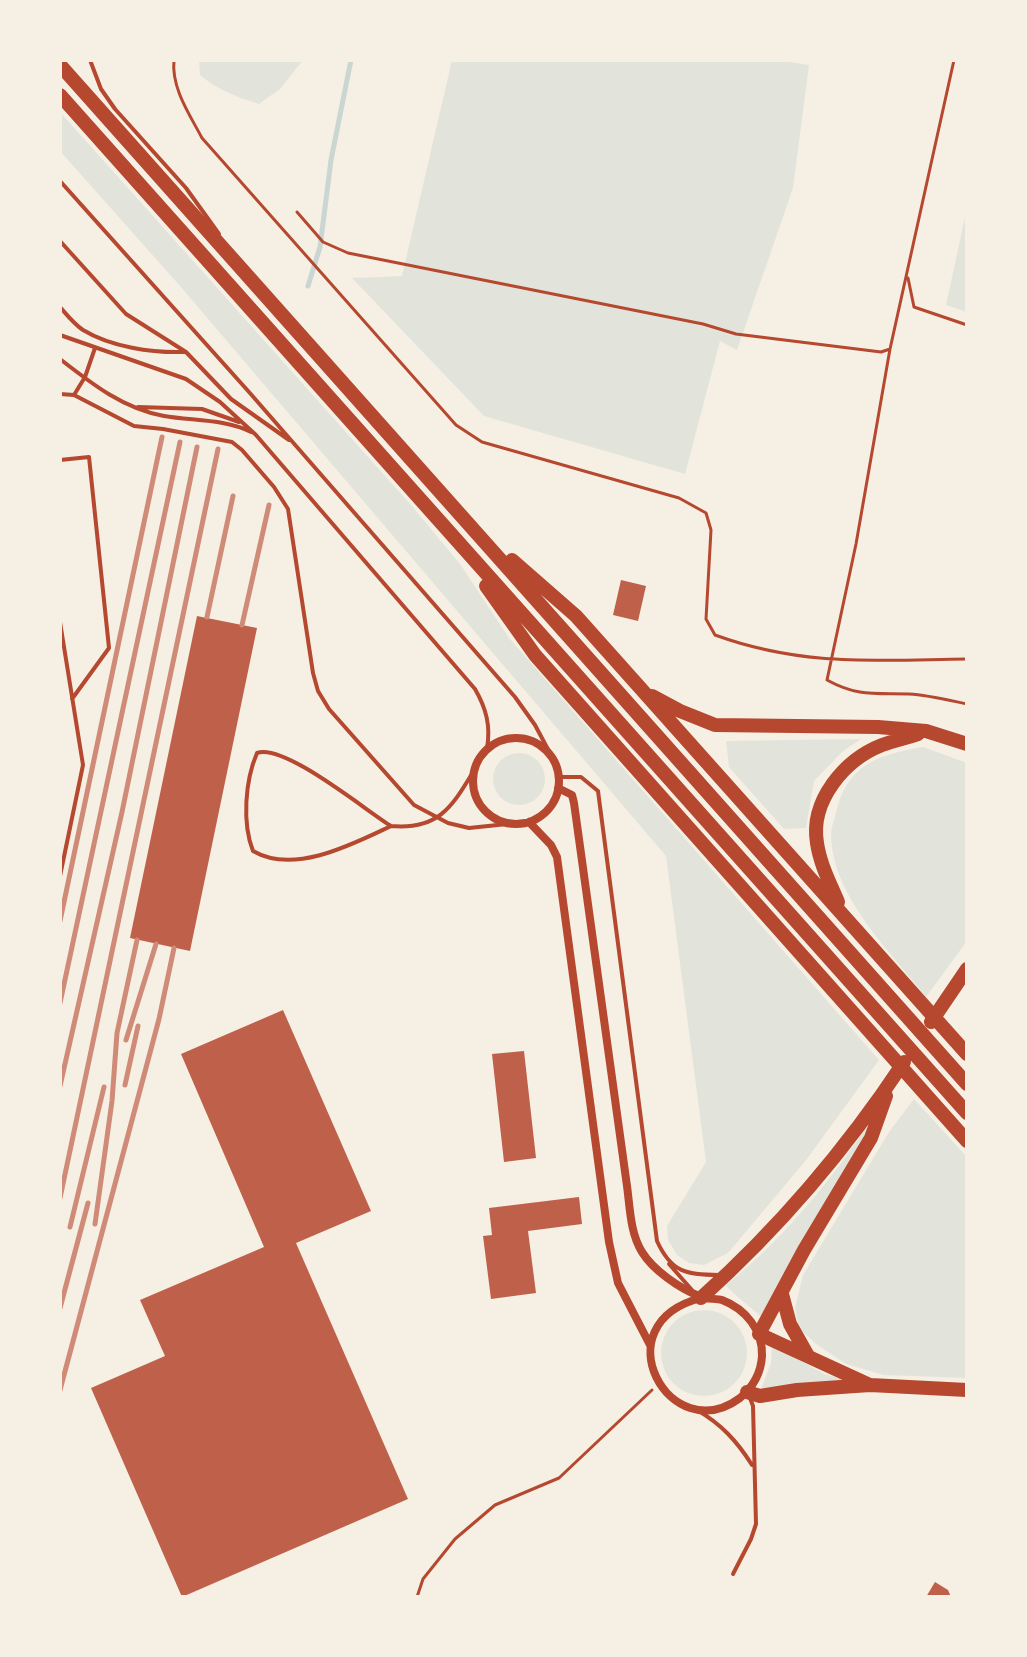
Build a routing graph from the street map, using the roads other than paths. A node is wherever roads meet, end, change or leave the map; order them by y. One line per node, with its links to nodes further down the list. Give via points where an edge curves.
1 (90, 60): 4 (lane)
2 (97, 60): 4 (lane)
3 (60, 65): 8 (highway)
4 (94, 70): 8 (lane, via 115,109 209,217)
5 (60, 95): 22 (highway)
6 (60, 181): 19 (lane)
7 (60, 241): 12 (lane, via 126,314)
8 (232, 257): 21 (highway)
9 (60, 307): 12 (lane, via 90,334 146,351)
10 (60, 335): 11 (lane)
11 (95, 348): 14 (lane); 18 (lane, via 186,379)
12 (186, 352): 19 (lane, via 231,399)
13 (60, 359): 14 (lane)
14 (85, 377): 16 (lane); 17 (lane)
15 (60, 394): 16 (lane)
16 (74, 395): 33 (lane, via 134,426 228,440 285,501 316,685 329,709 408,799)
17 (132, 407): 18 (lane, via 235,426); 18 (lane, via 214,411)
18 (256, 435): 28 (lane, via 475,689 485,709)
19 (294, 444): 29 (lane, via 515,697)
20 (60, 460): 25 (lane, via 89,457 109,648)
21 (466, 520): 24 (highway, via 576,616); 42 (highway)
22 (449, 533): 43 (highway); 44 (highway, via 535,655)
23 (60, 622): 25 (lane)
24 (642, 691): 26 (highway, via 715,725); 38 (highway)
25 (72, 699): 37 (lane, via 83,765)
26 (926, 731): 27 (highway); 38 (highway, via 879,746 848,766 819,811 816,840)
27 (967, 744)
28 (487, 748): 29 (street, via 506,738 521,738); 30 (street)
29 (551, 755): 31 (street)
30 (473, 772): 33 (lane); 35 (street, via 474,790 486,812)
31 (559, 777): 32 (street); 45 (lane, via 581,777 598,791 656,1232)
32 (558, 788): 34 (street, via 547,811); 48 (street, via 572,795 577,817 635,1234 649,1261)
33 (437, 819): 35 (lane, via 469,828); 36 (lane, via 408,828)
34 (529, 822): 35 (street); 50 (street, via 557,857 609,1242 618,1283)
35 (517, 823)
36 (391, 826): 36 (lane, via 301,765 270,751 257,753 247,807 248,839 262,856 337,851)
37 (60, 876)
38 (844, 915): 40 (highway)
39 (963, 975): 41 (highway)
40 (967, 1054)
41 (890, 1084): 46 (highway, via 794,1208); 47 (highway, via 871,1138)
42 (967, 1084)
43 (967, 1113)
44 (967, 1141)
45 (665, 1259): 46 (lane, via 698,1275); 48 (lane)
46 (726, 1275): 48 (highway)
47 (782, 1294): 49 (highway); 51 (highway, via 790,1324)
48 (699, 1296): 49 (street, via 736,1306); 50 (street, via 667,1312)
49 (759, 1334): 51 (highway); 54 (street, via 761,1365)
50 (650, 1345): 55 (street, via 659,1384)
51 (809, 1357): 52 (highway)
52 (870, 1385): 53 (highway); 54 (highway, via 760,1396)
53 (967, 1390)
54 (747, 1392): 55 (street, via 732,1404); 56 (lane, via 753,1406)
55 (695, 1409): 56 (lane, via 738,1442)
56 (753, 1465): 57 (lane, via 756,1524)
57 (733, 1574)

